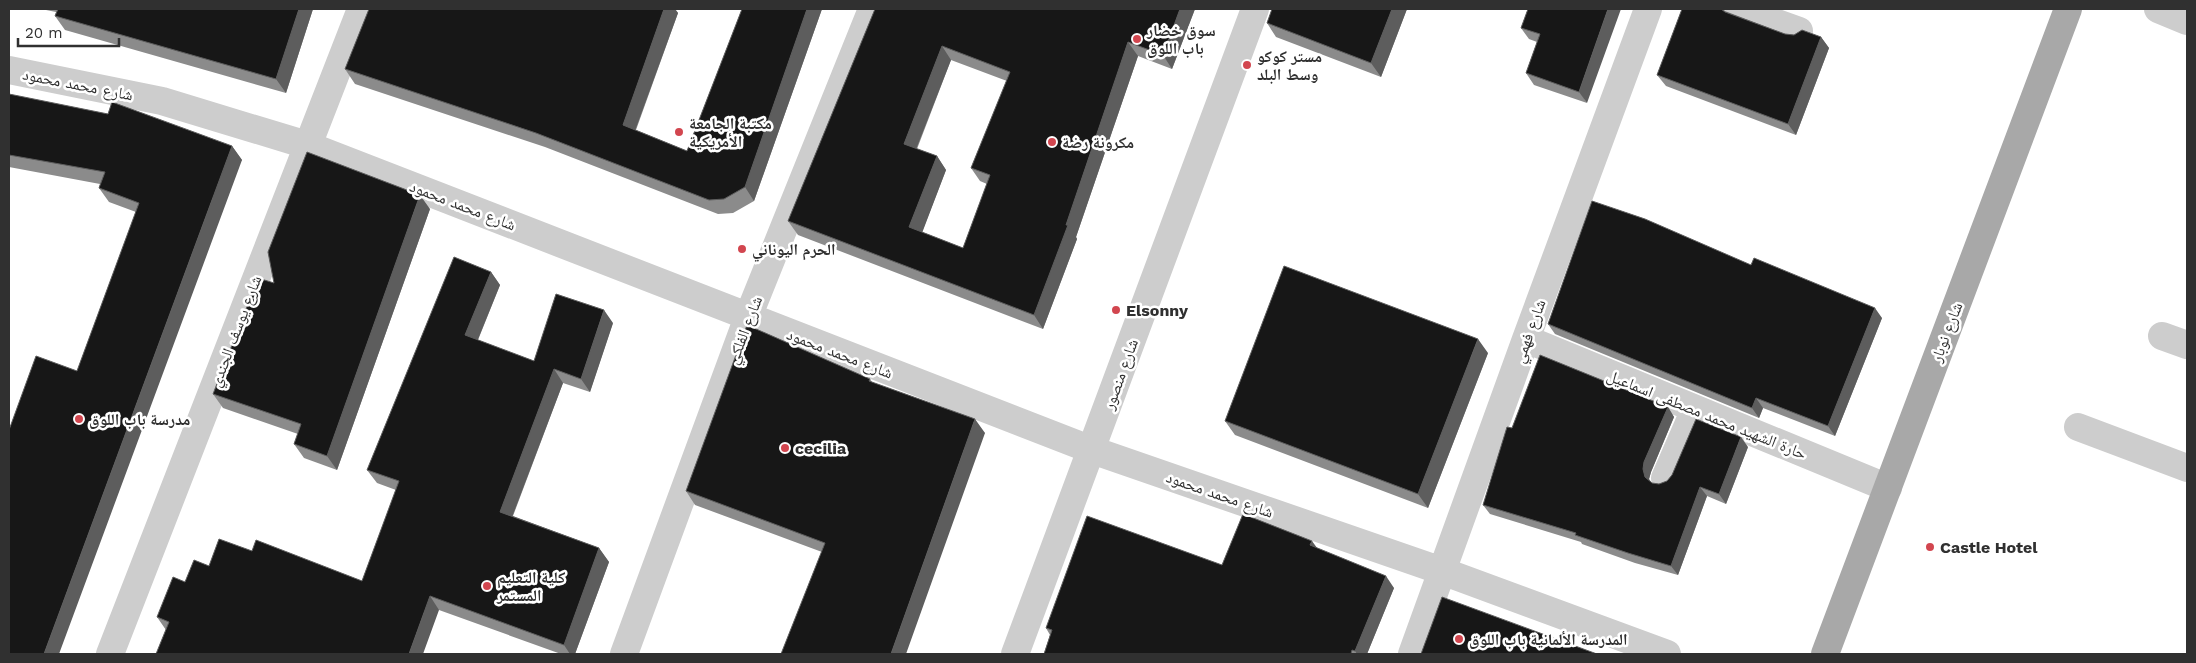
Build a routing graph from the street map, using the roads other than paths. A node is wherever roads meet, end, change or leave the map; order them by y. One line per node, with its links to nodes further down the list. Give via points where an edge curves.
1 (360, 9): 11 (street, شارع يوسف الجندي)
2 (872, 9): 12 (street, شارع الفلكي)
3 (1255, 9): 16 (street, شارع منصور)
4 (1648, 9): 13 (street, شارع فهمي)
5 (1739, 9): 9 (street)
6 (2068, 9): 19 (main road, شارع نوبار)
7 (2158, 9): 8 (street)
8 (2187, 21)
9 (1799, 31)
10 (9, 70): 11 (street, شارع محمد محمود, via 162,101)
11 (308, 145): 12 (street, شارع محمد محمود); 21 (street, شارع يوسف الجندي)
12 (748, 317): 16 (street, شارع محمد محمود); 22 (street, شارع الفلكي)
13 (1526, 339): 14 (street, حارة الشهيد محمد مصطفى اسماعيل); 20 (street, شارع فهمي)
14 (1695, 408): 18 (street); 19 (street, حارة الشهيد محمد مصطفى اسماعيل)
15 (2078, 427): 17 (street)
16 (1092, 450): 20 (street, شارع محمد محمود); 23 (street, شارع منصور)
17 (2187, 468)
18 (1665, 478)
19 (1888, 488): 26 (main road, شارع نوبار)
20 (1442, 571): 24 (street, شارع فهمي); 25 (street, شارع محمد محمود)
21 (110, 654)
22 (624, 654)
23 (1015, 654)
24 (1412, 654)
25 (1667, 654)
26 (1825, 654)

